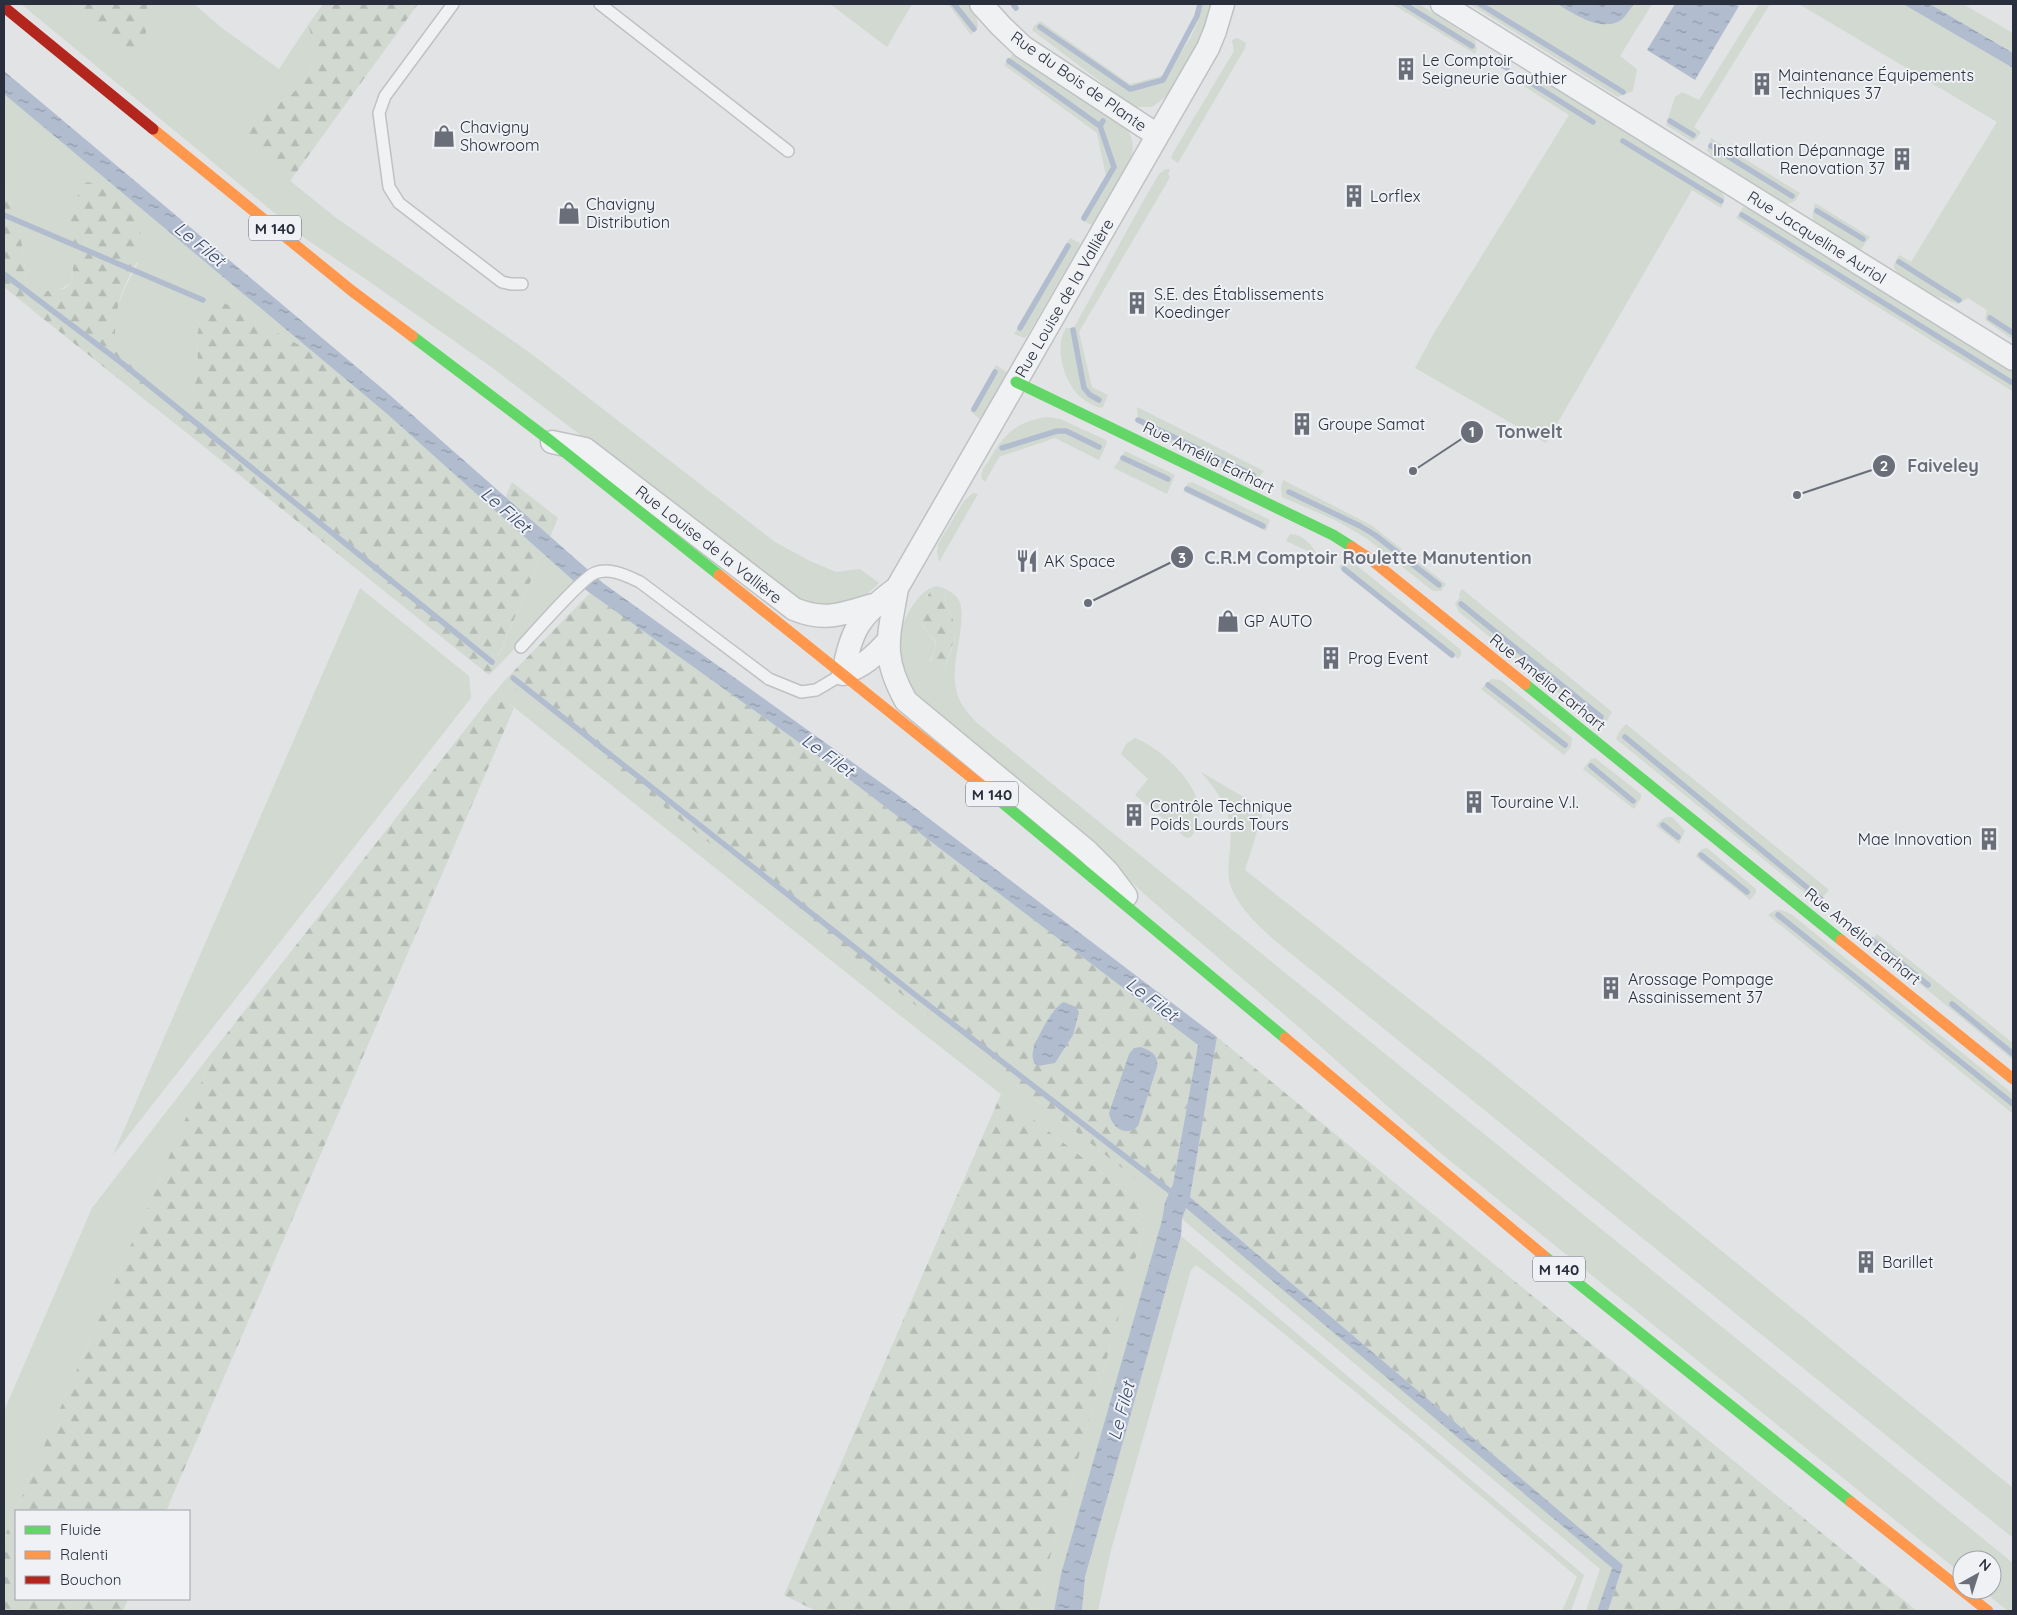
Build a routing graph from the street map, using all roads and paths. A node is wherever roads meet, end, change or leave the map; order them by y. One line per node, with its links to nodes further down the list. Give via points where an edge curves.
1 (452, 4): 9 (lane, via 381,104 389,187 399,203 502,282)
2 (600, 4): 8 (lane)
3 (982, 4): 7 (street, Rue du Bois de Plante, via 1023,47)
4 (1223, 4): 7 (street, Rue Louise de la Vallière, via 1208,48)
5 (1442, 4): 10 (street, Rue Jacqueline Auriol)
6 (4, 7): 12 (main road, M 140, via 352,291)
7 (1157, 135): 11 (street, Rue Louise de la Vallière)
8 (788, 151)
9 (522, 284)
10 (2013, 359)
11 (1016, 382): 13 (street, Rue Louise de la Vallière); 19 (main road, Rue Amélia Earhart, via 1333,535 1369,558)
12 (552, 442): 14 (street, Rue Louise de la Vallière, via 585,449 794,609 810,616 826,616); 17 (main road, M 140)
13 (897, 588): 14 (street, Rue Louise de la Vallière); 15 (street, Rue Louise de la Vallière)
14 (873, 605): 17 (street, Rue Louise de la Vallière, via 849,644)
15 (888, 641): 17 (street, via 864,665); 18 (street, Rue Louise de la Vallière, via 892,671 906,701 1087,851 1107,871)
16 (521, 647): 17 (lane, via 596,572 620,572 640,582 769,678 801,692 816,690)
17 (843, 674): 18 (main road, M 140)
18 (1139, 915): 20 (main road, M 140, via 1514,1233)
19 (2013, 1079)
20 (1988, 1611)

